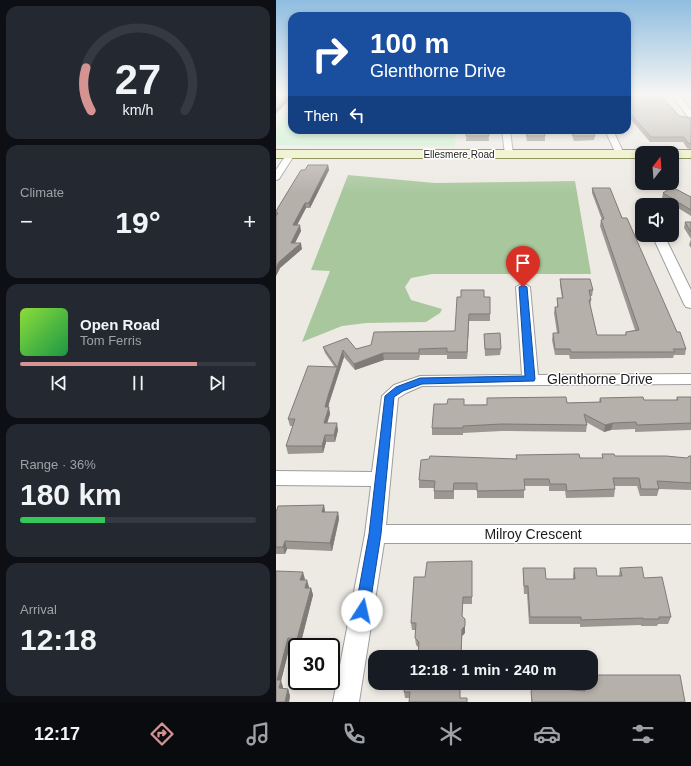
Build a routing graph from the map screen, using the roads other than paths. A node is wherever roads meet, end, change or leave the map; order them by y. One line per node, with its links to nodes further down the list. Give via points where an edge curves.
1 (506, 134): 5 (street)
2 (611, 134): 6 (street)
3 (276, 154): 4 (main road, Ellesmere Road)
4 (291, 154): 5 (main road, Ellesmere Road); 10 (street)
5 (509, 154): 6 (main road, Ellesmere Road)
6 (620, 154): 7 (main road, Ellesmere Road)
7 (635, 154)
8 (679, 154): 9 (main road)
9 (691, 154)
10 (276, 177)
11 (661, 242): 13 (street)
12 (523, 287): 14 (street)
13 (691, 304)
14 (530, 379): 15 (street, Glenthorne Drive); 17 (street, Glenthorne Drive, via 420,381 396,391 390,396)
15 (691, 379)
16 (276, 478): 17 (street)
17 (381, 479): 18 (street, Glenthorne Drive)
18 (375, 534): 19 (street, Milroy Crescent); 20 (street, Glenthorne Drive)
19 (691, 534)
20 (346, 702)

